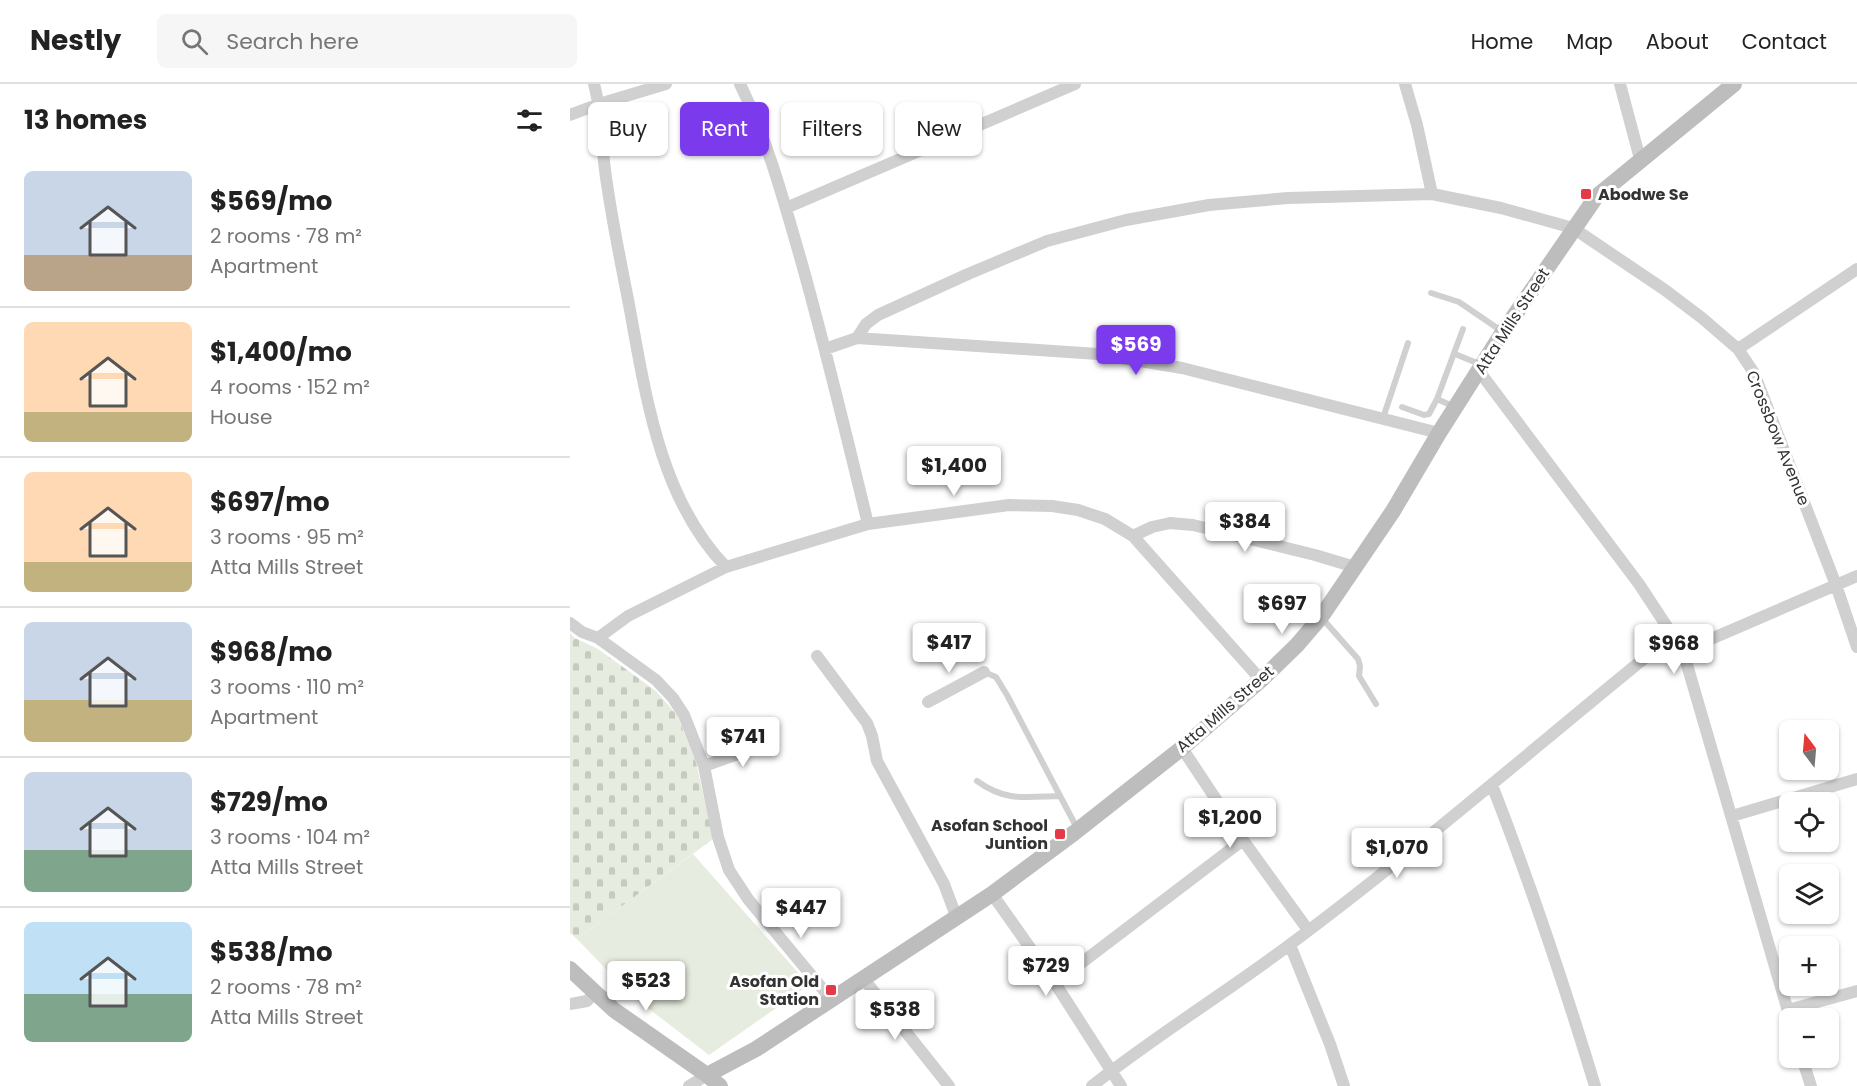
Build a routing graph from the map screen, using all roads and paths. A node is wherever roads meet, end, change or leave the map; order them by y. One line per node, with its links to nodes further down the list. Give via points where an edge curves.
1 (594, 84): 8 (street)
2 (666, 84): 9 (street)
3 (740, 84): 15 (street)
4 (1075, 84): 15 (street)
5 (1405, 84): 14 (street)
6 (1620, 84): 13 (street)
7 (1734, 84): 13 (main road, Atta Mills Street)
8 (598, 102)
9 (606, 102)
10 (588, 108): 11 (street)
11 (570, 115)
12 (604, 156): 34 (street, via 649,413 663,458 686,509 710,551)
13 (1640, 159): 16 (main road, Atta Mills Street, via 1596,197)
14 (1432, 194): 16 (street, Crossbow Avenue); 21 (street, Crossbow Avenue, via 1288,198 1209,205 1126,220 1047,241 968,274 878,315)
15 (786, 208): 23 (street)
16 (1573, 228): 20 (main road, Atta Mills Street); 24 (street, Crossbow Avenue, via 1665,290)
17 (1857, 269): 24 (street)
18 (1431, 293): 20 (lane, via 1459,302)
19 (1463, 329): 25 (lane)
20 (1503, 332): 26 (main road, Atta Mills Street)
21 (857, 338): 23 (street); 30 (street, via 1098,354 1182,368)
22 (1408, 343): 30 (lane)
23 (825, 349): 32 (street)
24 (1738, 349): 37 (street, Crossbow Avenue, via 1754,373)
25 (1455, 354): 26 (lane); 27 (lane)
26 (1481, 368): 29 (main road, Atta Mills Street); 40 (street)
27 (1437, 399): 28 (lane, via 1429,414); 29 (lane)
28 (1402, 407)
29 (1455, 407): 31 (main road, Atta Mills Street)
30 (1383, 418): 31 (street)
31 (1439, 432): 35 (main road, Atta Mills Street)
32 (868, 524): 33 (street, via 1009,506 1052,506 1105,519); 34 (street)
33 (1133, 536): 35 (street, via 1170,523 1193,525); 46 (street)
34 (726, 567): 41 (street, via 628,616)
35 (1355, 567): 38 (main road, Atta Mills Street)
36 (1857, 576): 37 (street)
37 (1836, 585): 42 (street, Crossbow Avenue); 43 (street)
38 (1321, 617): 46 (main road, Atta Mills Street); 48 (lane, via 1358,659 1359,676)
39 (570, 623): 41 (street)
40 (1673, 635): 43 (street); 54 (street)
41 (598, 638): 51 (street, via 656,680 673,698)
42 (1857, 647)
43 (1683, 651): 56 (street)
44 (817, 656): 60 (street, via 867,723 877,761 944,884)
45 (984, 672): 47 (street); 55 (lane, via 996,677 1007,695)
46 (1261, 680): 50 (main road, Atta Mills Street)
47 (928, 702)
48 (1376, 704)
49 (769, 739): 51 (street)
50 (1182, 748): 57 (main road, Atta Mills Street); 58 (street)
51 (704, 766): 68 (street, via 729,870 748,899)
52 (1857, 779): 56 (street)
53 (977, 781): 55 (lane, via 991,792 1007,797)
54 (1492, 785): 61 (street); 81 (street, via 1527,873)
55 (1059, 796): 57 (lane)
56 (1732, 816): 70 (street)
57 (1078, 830): 59 (main road, Atta Mills Street)
58 (1243, 840): 61 (street); 65 (street)
59 (992, 894): 60 (main road, Atta Mills Street); 65 (street)
60 (957, 916): 64 (main road, Atta Mills Street)
61 (1308, 930): 62 (street)
62 (1290, 945): 73 (street); 80 (street)
63 (570, 969): 67 (main road)
64 (863, 978): 68 (main road, Atta Mills Street); 77 (street)
65 (1055, 983): 73 (street)
66 (1857, 991): 71 (street)
67 (595, 993): 69 (street, via 587,1001); 74 (main road)
68 (831, 999): 74 (main road, Atta Mills Street, via 756,1048)
69 (570, 1004)
70 (1787, 1008)
71 (1807, 1008)
72 (1805, 1068): 82 (street)
73 (1110, 1072): 78 (street); 79 (street)
74 (707, 1074): 75 (street); 76 (main road)
75 (689, 1086)
76 (720, 1086)
77 (950, 1086)
78 (1092, 1086)
79 (1121, 1086)
80 (1344, 1086)
81 (1595, 1086)
82 (1811, 1086)

